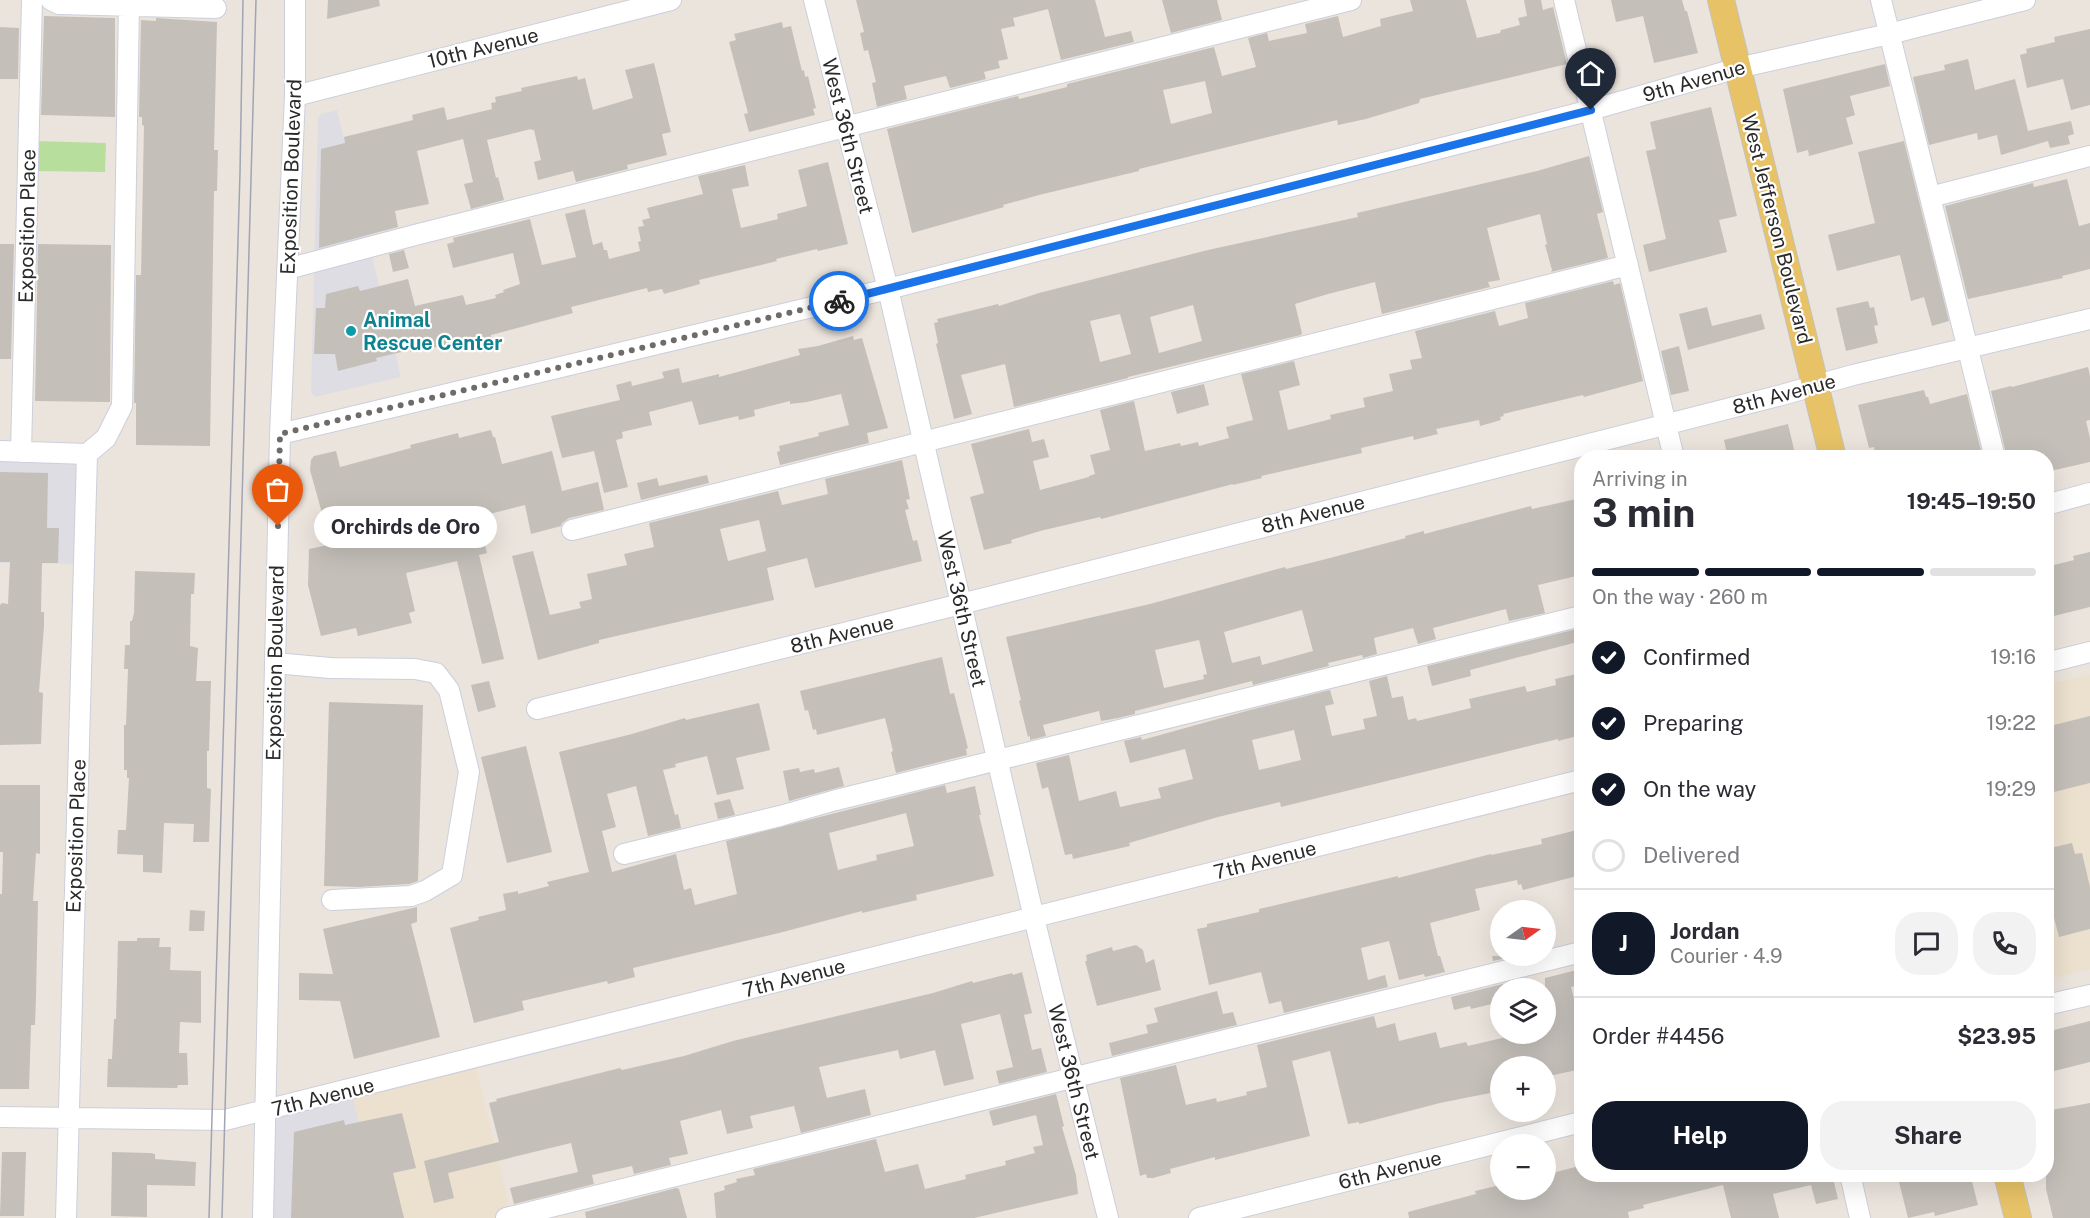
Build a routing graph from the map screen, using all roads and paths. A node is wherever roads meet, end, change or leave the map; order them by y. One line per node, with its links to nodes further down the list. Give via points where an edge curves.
1 (32, 0): 33 (street, Exposition Place)
2 (51, 0): 11 (street, via 59,4)
3 (295, 0): 15 (street, Exposition Boulevard)
4 (671, 0): 15 (street, 10th Avenue)
5 (814, 0): 17 (street, West 36th Street)
6 (1351, 0): 17 (street)
7 (1564, 0): 16 (street)
8 (1721, 0): 14 (main road, West Jefferson Boulevard)
9 (1881, 0): 13 (street)
10 (2025, 0): 13 (street, 9th Avenue)
11 (129, 6): 12 (street); 34 (street, via 122,406 106,438)
12 (216, 9)
13 (1889, 34): 14 (street, 9th Avenue); 19 (street)
14 (1738, 69): 16 (street, 9th Avenue); 25 (main road, West Jefferson Boulevard)
15 (295, 96): 21 (street, Exposition Boulevard)
16 (1591, 110): 20 (street); 22 (street, 9th Avenue)
17 (846, 126): 21 (street); 22 (street, West 36th Street)
18 (2090, 156): 19 (street)
19 (1930, 197): 24 (street)
20 (1628, 265): 26 (street); 28 (street)
21 (287, 269): 27 (street, Exposition Boulevard)
22 (888, 289): 27 (street, 9th Avenue); 28 (street, West 36th Street)
23 (2090, 319): 24 (street, 8th Avenue)
24 (1968, 348): 25 (street, 8th Avenue); 31 (street)
25 (1815, 385): 26 (street, 8th Avenue); 30 (main road, West Jefferson Boulevard)
26 (1666, 425): 29 (street); 38 (street, 8th Avenue)
27 (280, 434): 42 (street, Exposition Boulevard)
28 (923, 442): 37 (street); 38 (street, West 36th Street)
29 (1672, 450)
30 (1831, 450)
31 (1993, 450)
32 (0, 451): 33 (street)
33 (21, 452): 34 (street)
34 (87, 454): 55 (street, Exposition Place)
35 (2090, 494): 36 (street)
36 (2054, 503)
37 (572, 530)
38 (961, 604): 43 (street, 8th Avenue); 44 (street, West 36th Street)
39 (1574, 618): 44 (street)
40 (2090, 652): 41 (street)
41 (2054, 661)
42 (275, 663): 47 (street, via 415,669 435,674 449,690 469,772 453,875 411,896); 53 (street, Exposition Boulevard)
43 (537, 710)
44 (997, 761): 46 (street); 48 (street, West 36th Street)
45 (1574, 782): 48 (street, 7th Avenue)
46 (624, 854)
47 (332, 900)
48 (1034, 918): 52 (street, West 36th Street); 53 (street, 7th Avenue)
49 (1574, 954): 52 (street)
50 (2090, 995): 51 (street)
51 (2054, 1003)
52 (1073, 1076): 61 (street); 62 (street, West 36th Street)
53 (266, 1111): 55 (street, 7th Avenue, via 225,1120); 60 (street, Exposition Boulevard)
54 (0, 1118): 55 (street, 7th Avenue)
55 (69, 1119): 59 (street, Exposition Place)
56 (1574, 1124): 63 (street, 6th Avenue)
57 (1852, 1182): 64 (street)
58 (2009, 1182): 65 (main road)
59 (66, 1218)
60 (263, 1218)
61 (506, 1218)
62 (1108, 1218)
63 (1199, 1218)
64 (1860, 1218)
65 (2018, 1218)

